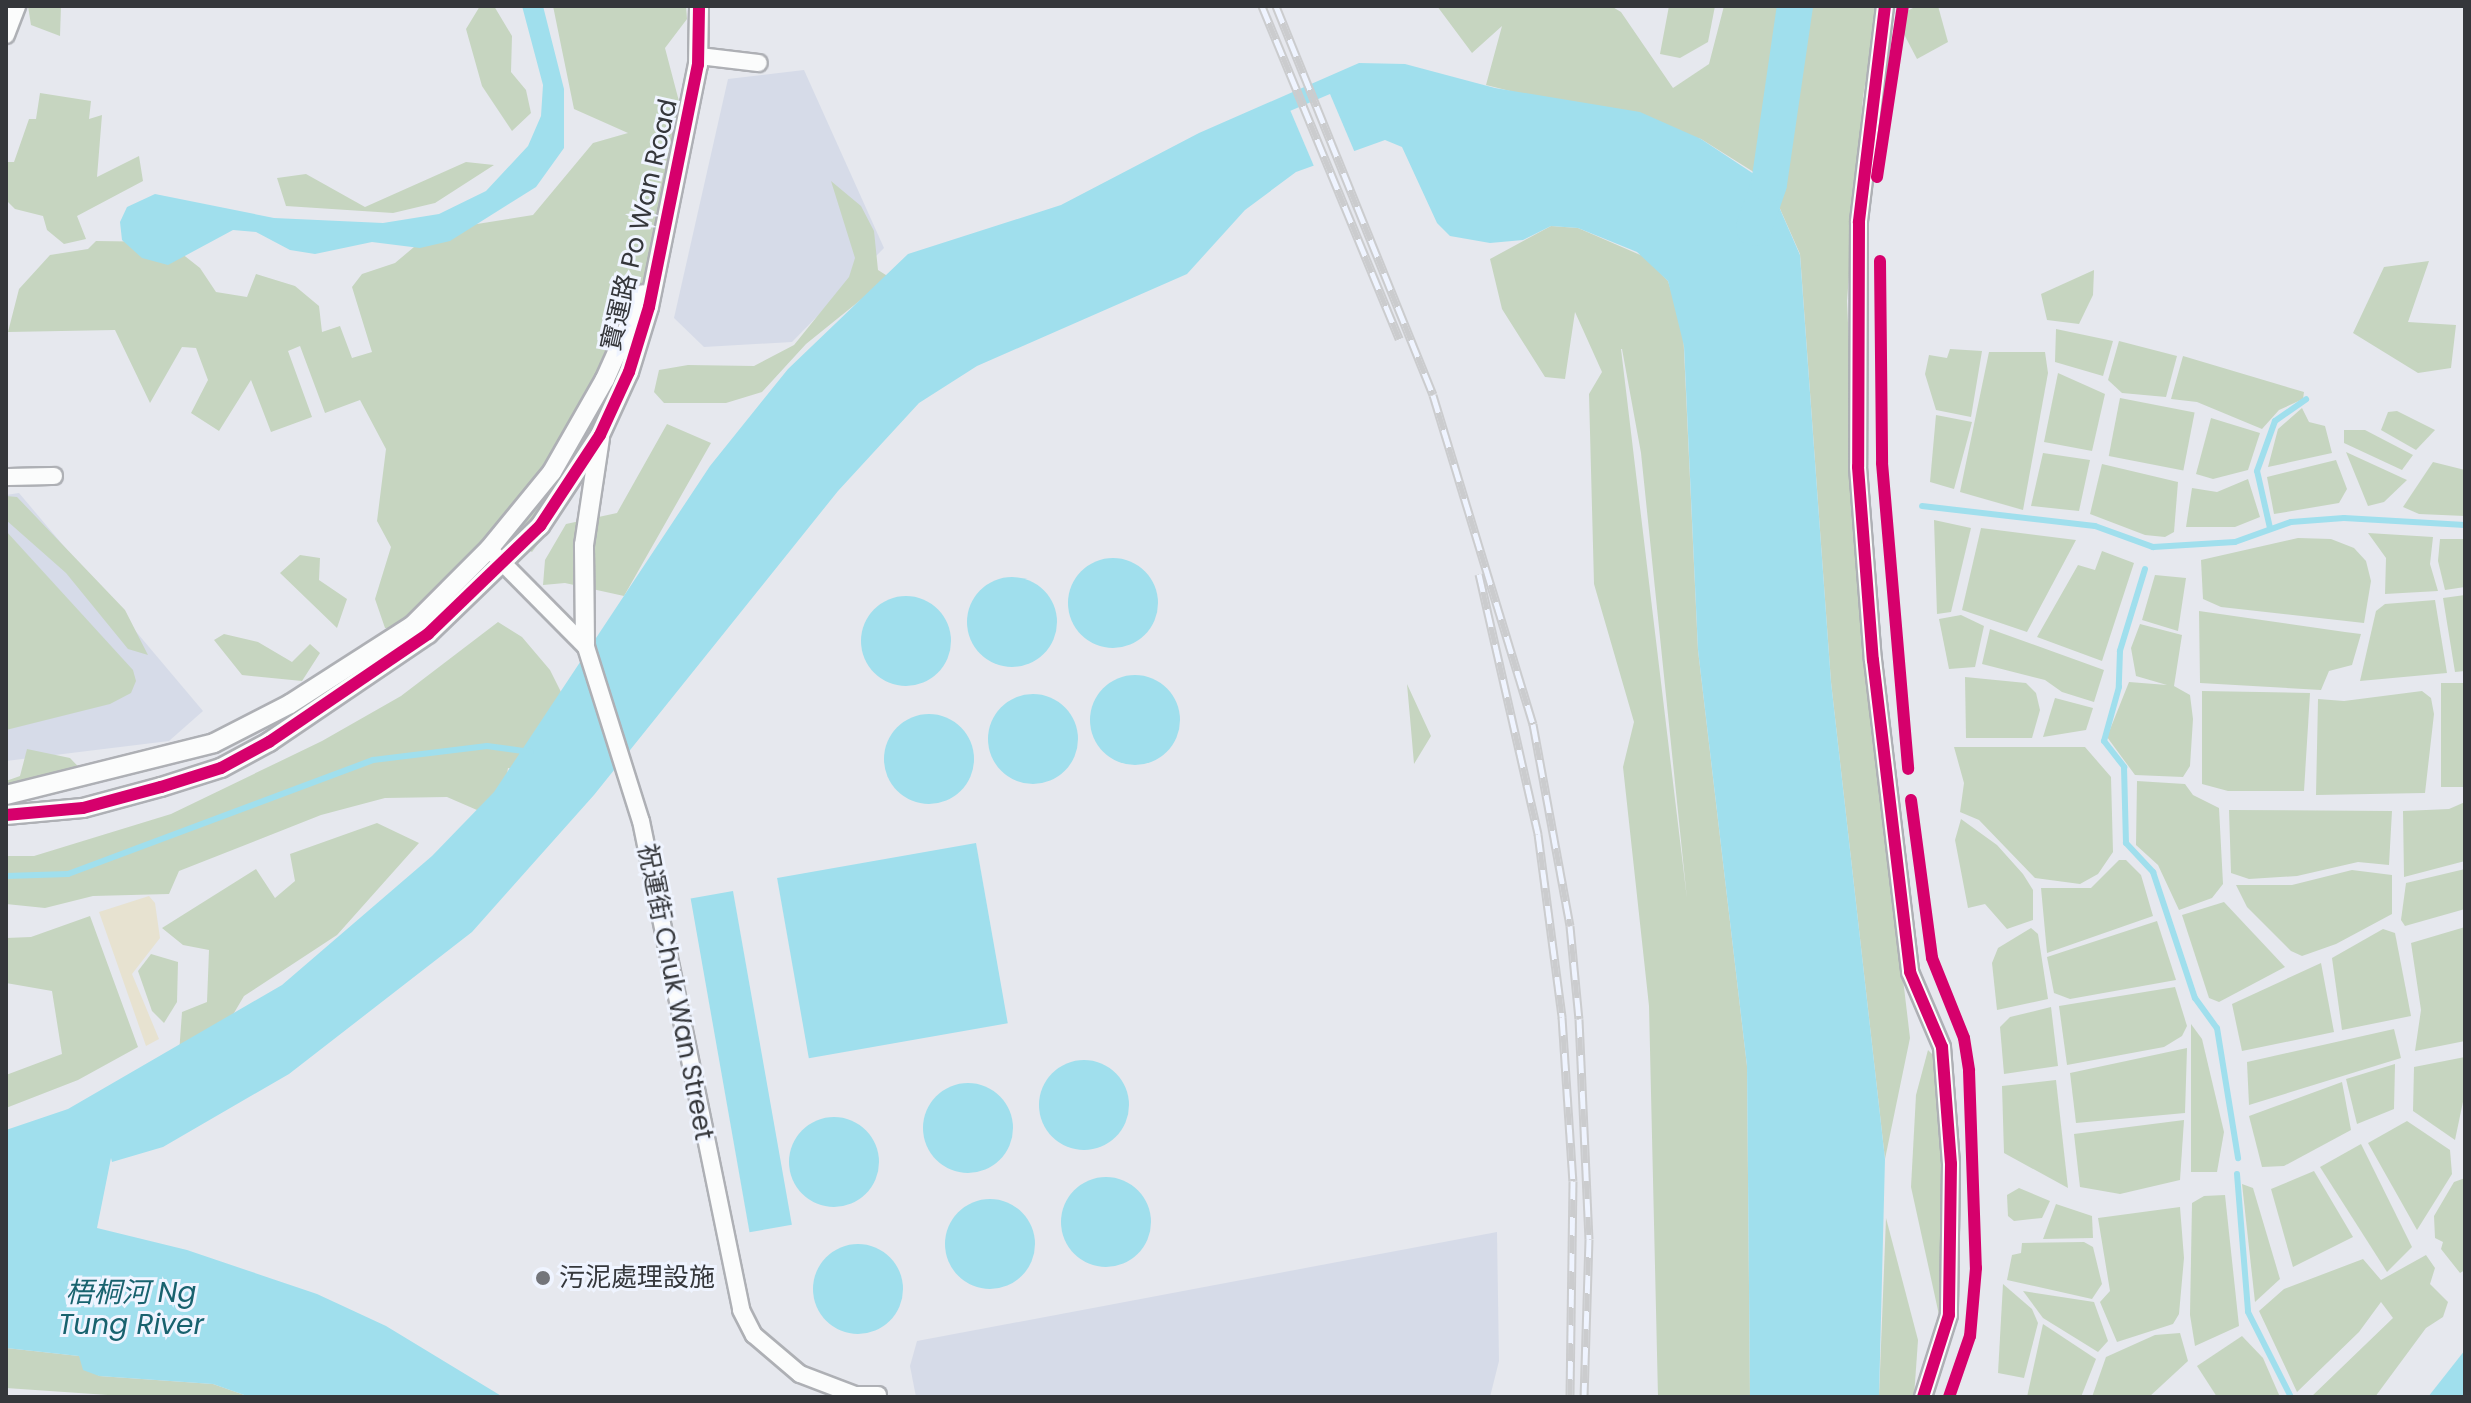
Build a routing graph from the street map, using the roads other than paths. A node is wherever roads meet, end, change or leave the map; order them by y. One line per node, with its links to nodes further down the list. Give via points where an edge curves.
1 (17, 6): 4 (street)
2 (699, 6): 5 (street, 寶運路 Po Wan Road)
3 (1885, 6): 17 (street, via 1859,222 1858,467 1873,660 1910,972 1942,1047 1950,1149 1949,1315)
4 (6, 35)
5 (699, 56): 6 (street); 7 (street, 寶運路 Po Wan Road)
6 (759, 63)
7 (664, 237): 8 (street, 寶運路 Po Wan Road, via 629,372); 11 (street, 寶運路 Po Wan Road, via 639,303 580,424 552,472)
8 (600, 435): 12 (street, 寶運路 Po Wan Road, via 540,526); 13 (street, via 584,545)
9 (54, 476): 10 (street)
10 (6, 477)
11 (489, 549): 12 (street, 祝運街 Chuk Wan Street); 14 (street, 寶運路 Po Wan Road, via 413,625 290,704 214,743)
12 (504, 563): 13 (street, 祝運街 Chuk Wan Street); 15 (street, 寶運路 Po Wan Road, via 428,634 363,682 221,768 83,808)
13 (585, 644): 16 (street, 祝運街 Chuk Wan Street, via 641,821 727,1264 741,1310 754,1335 800,1374 855,1395)
14 (6, 795)
15 (6, 815)
16 (878, 1395)
17 (1923, 1397)

